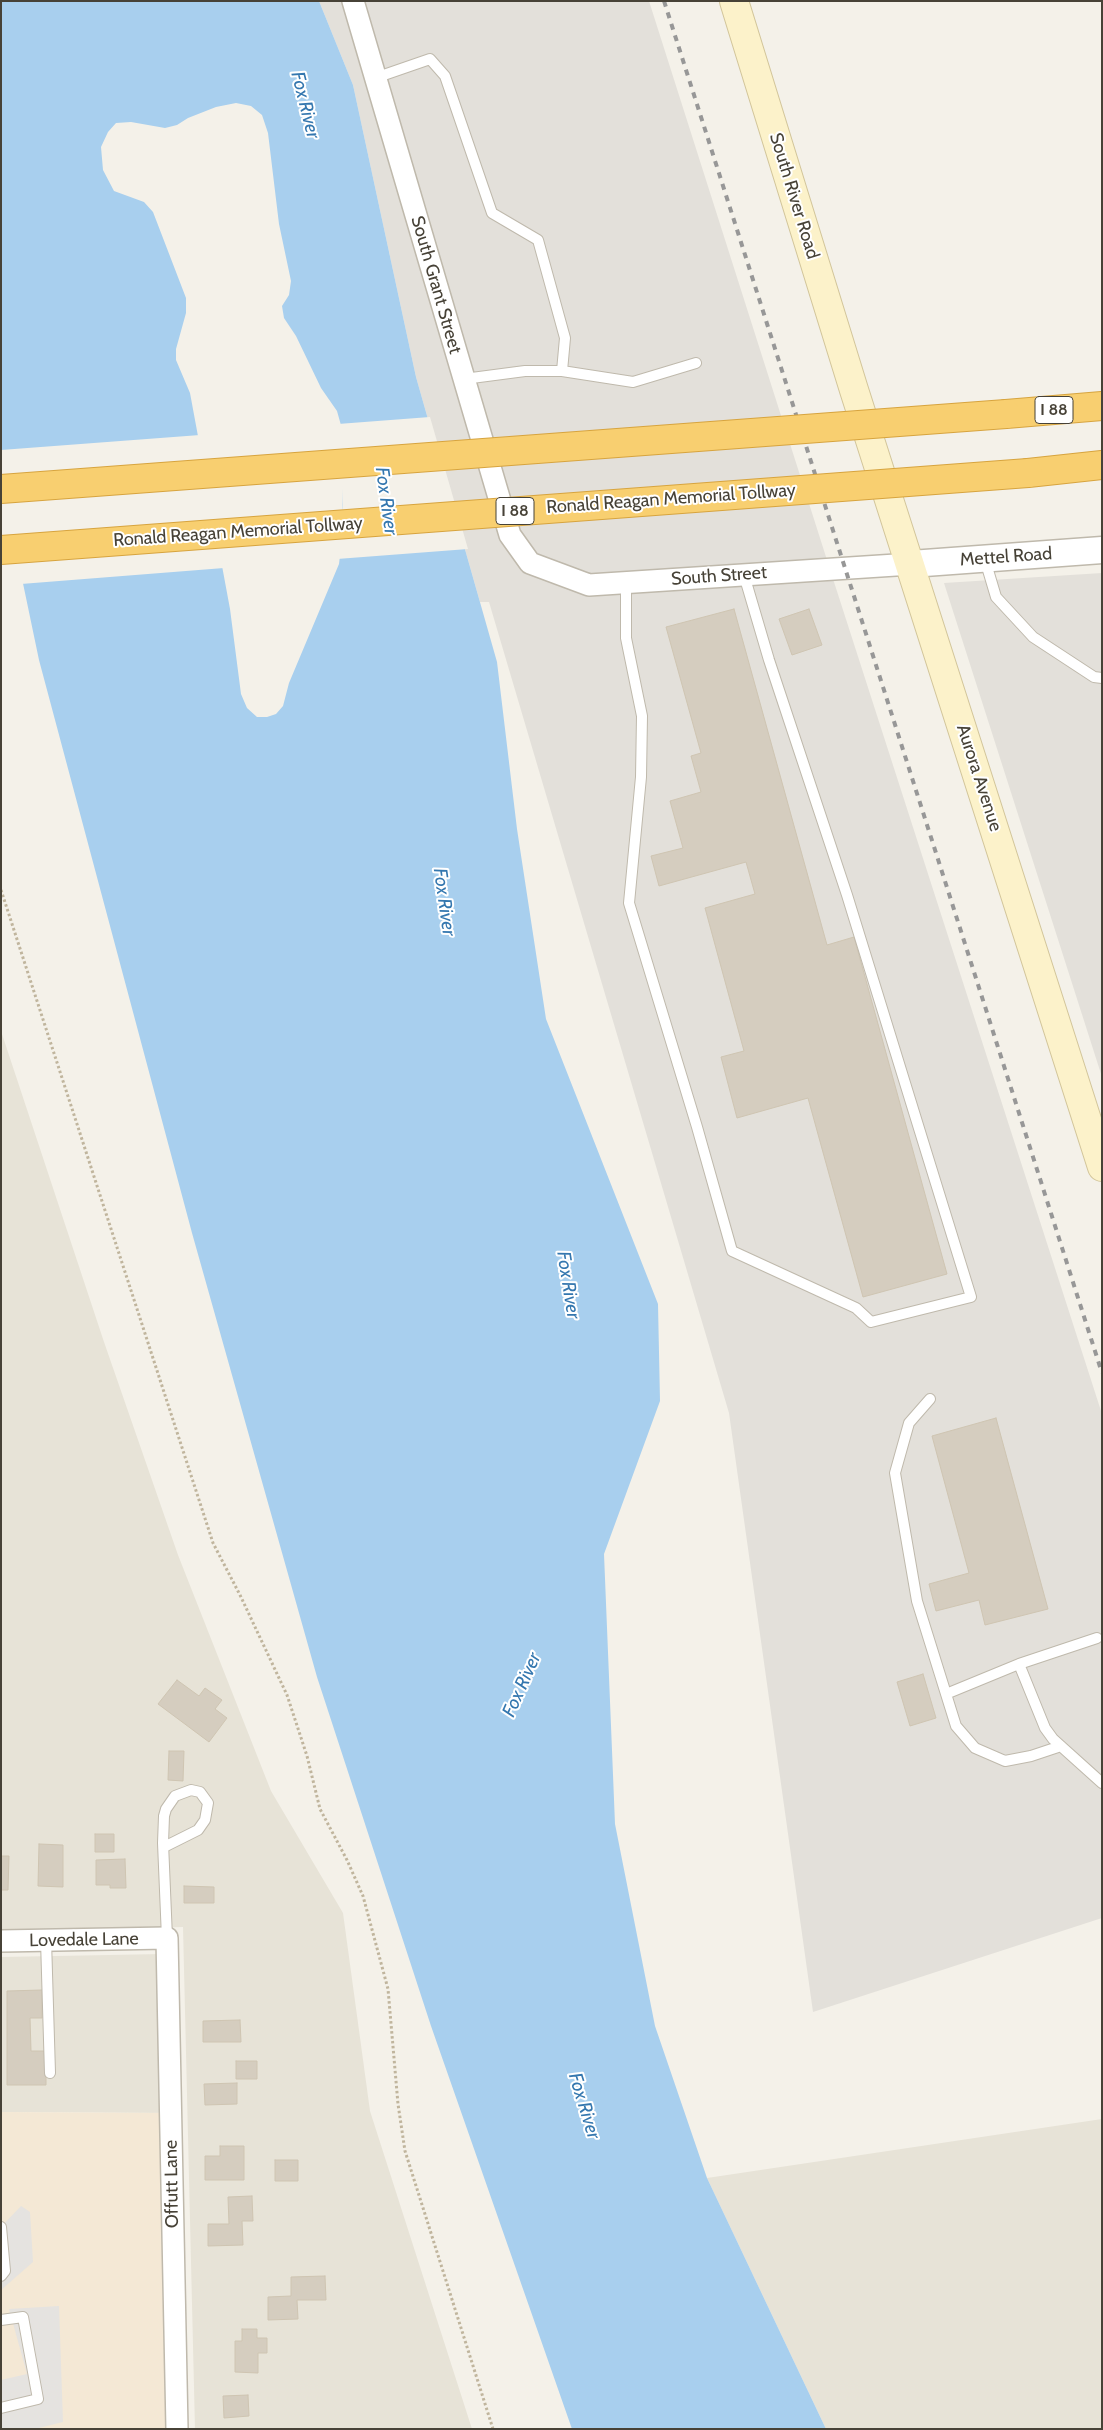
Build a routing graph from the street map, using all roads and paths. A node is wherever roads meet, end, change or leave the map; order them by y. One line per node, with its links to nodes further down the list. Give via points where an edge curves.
1 (353, 1): 3 (street, South Grant Street)
2 (734, 1): 7 (main road, South River Road)
3 (375, 78): 5 (lane, via 430,60 445,76 492,213 538,240 565,338); 6 (street, South Grant Street)
4 (696, 363): 5 (lane, via 633,382)
5 (562, 371): 6 (lane, via 525,371)
6 (464, 379): 14 (street, South Grant Street, via 510,535)
7 (854, 390): 15 (main road, Aurora Avenue)
8 (1102, 406): 10 (highway, I 88, bridge)
9 (1102, 464): 11 (highway, Ronald Reagan Memorial Tollway / I 88, bridge, via 1028,473)
10 (1, 489)
11 (1, 550)
12 (1102, 550): 13 (street, Mettel Road)
13 (985, 559): 15 (street, Mettel Road); 18 (lane, via 996,598 1033,637 1094,677)
14 (530, 563): 17 (street, South Street, via 589,585)
15 (911, 564): 16 (street, South Street); 20 (main road, Aurora Avenue)
16 (744, 574): 17 (street, South Street); 17 (lane, via 971,1297 870,1322 856,1308 732,1251 629,903 641,777 642,716 626,638)
17 (626, 583)
18 (1102, 678)
19 (1, 890): 37 (path, via 212,1543 240,1594 287,1695 320,1809 363,1896 388,1989 405,2151)
20 (1102, 1167)
21 (930, 1400): 24 (lane, via 908,1423 895,1473 917,1601)
22 (1097, 1638): 23 (lane)
23 (1020, 1664): 24 (lane); 25 (lane, via 1045,1728)
24 (946, 1694): 25 (lane, via 956,1726 975,1748 1005,1762)
25 (1061, 1746): 26 (lane)
26 (1102, 1783)
27 (164, 1847): 27 (lane, via 164,1816 171,1802 184,1792 200,1792 208,1802 205,1820 198,1830); 28 (lane)
28 (167, 1938): 29 (street, Lovedale Lane); 36 (street, Offutt Lane)
29 (46, 1940): 30 (street, Lovedale Lane); 31 (lane)
30 (1, 1941)
31 (50, 2073)
32 (1, 2228): 33 (lane, via 5,2271)
33 (1, 2276)
34 (1, 2320): 35 (lane, via 24,2317 38,2399)
35 (1, 2408)
36 (177, 2429)
37 (493, 2429)

